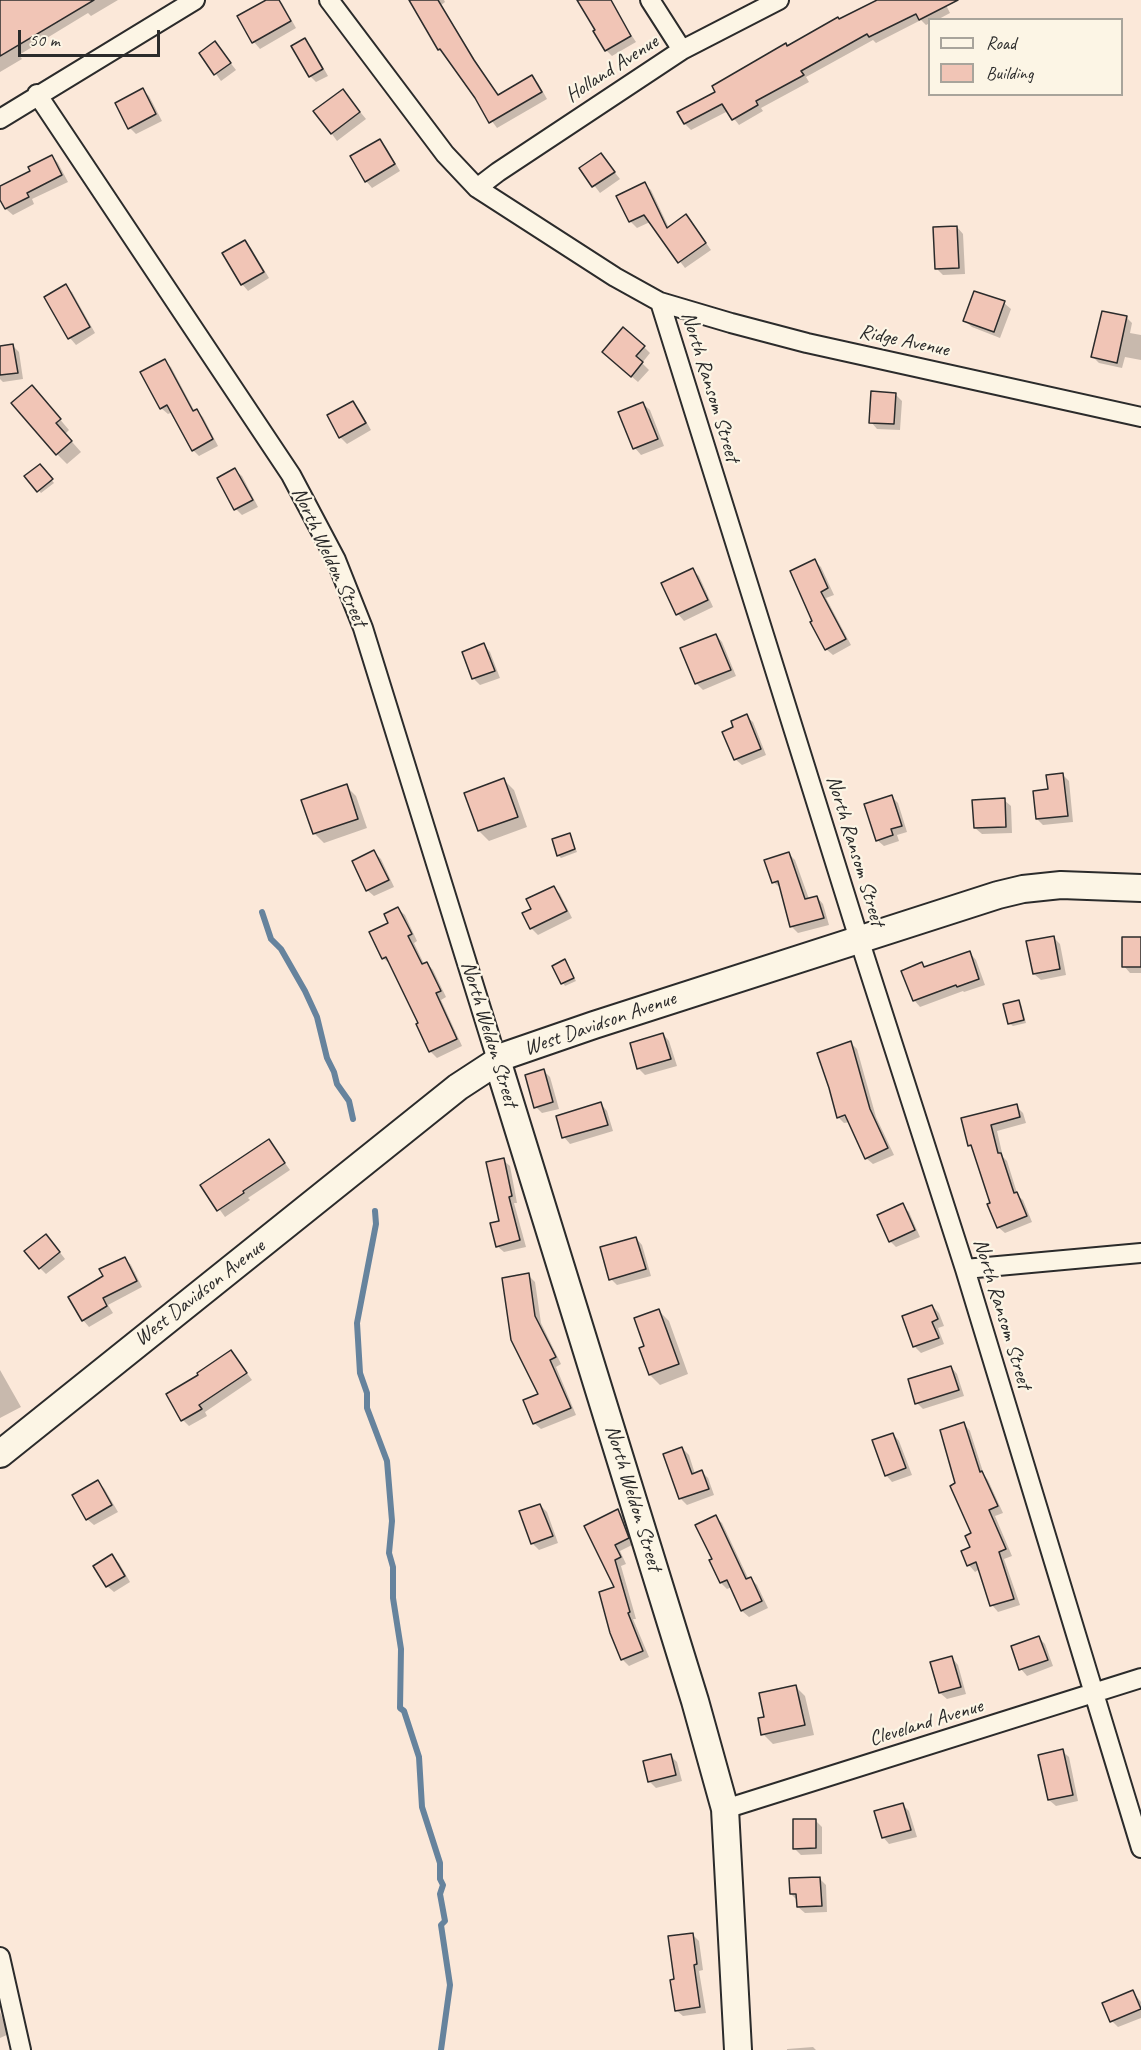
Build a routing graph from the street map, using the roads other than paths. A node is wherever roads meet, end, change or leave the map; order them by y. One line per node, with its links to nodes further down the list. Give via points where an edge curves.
1 (195, 0): 6 (street)
2 (329, 0): 8 (street, North Ransom Street, via 445,154)
3 (650, 0): 5 (street)
4 (779, 0): 5 (street, Holland Avenue)
5 (682, 50): 8 (street, Holland Avenue)
6 (38, 94): 7 (street); 13 (street, North Weldon Street, via 291,475 336,560 363,628)
7 (0, 119)
8 (477, 188): 9 (street, North Ransom Street)
9 (660, 302): 10 (street, Ridge Avenue, via 807,342); 12 (street, North Ransom Street)
10 (1141, 417)
11 (1141, 888): 12 (street, West Davidson Avenue, via 1061,885 1023,889)
12 (859, 939): 13 (street, West Davidson Avenue); 15 (street, North Ransom Street)
13 (497, 1060): 16 (street, West Davidson Avenue, via 449,1094); 19 (street, North Weldon Street, via 692,1689)
14 (1141, 1253): 15 (street)
15 (965, 1269): 18 (street, North Ransom Street)
16 (0, 1454)
17 (1141, 1678): 18 (street, Cleveland Avenue)
18 (1093, 1694): 19 (street, Cleveland Avenue); 20 (street, North Ransom Street)
19 (724, 1809): 23 (street, North Weldon Street)
20 (1141, 1848)
21 (0, 1956): 22 (street)
22 (21, 2050)
23 (738, 2050)

